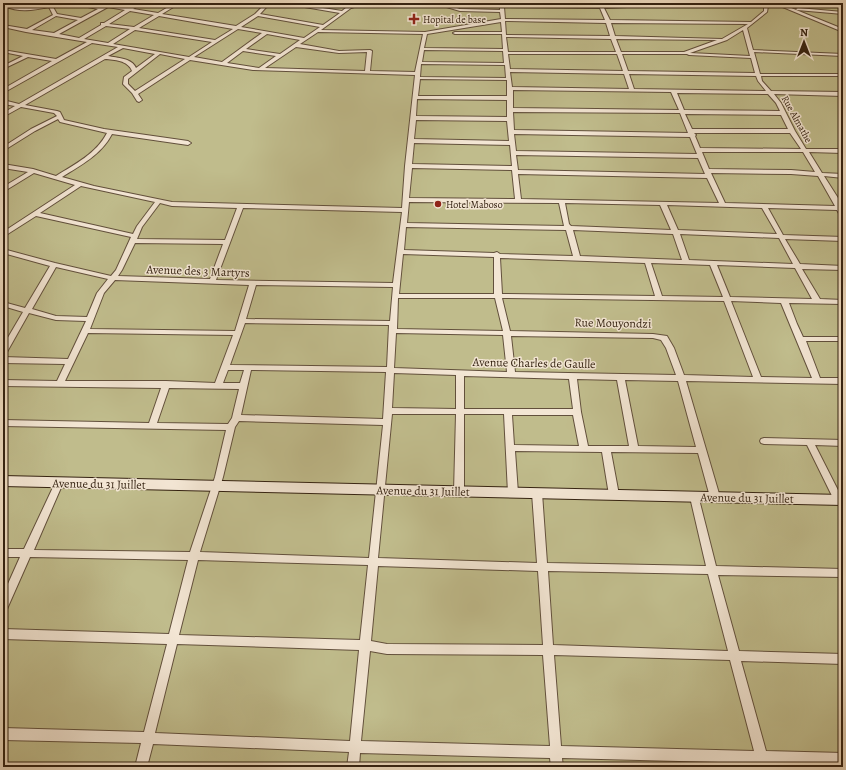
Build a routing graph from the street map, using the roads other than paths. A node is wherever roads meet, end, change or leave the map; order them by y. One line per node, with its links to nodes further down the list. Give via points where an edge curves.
1 (8, 3): 20 (street, via 6,5)
2 (70, 3): 16 (street)
3 (112, 3): 16 (street)
4 (141, 3): 21 (street)
5 (178, 3): 26 (street)
6 (268, 3): 27 (street)
7 (283, 3): 23 (street)
8 (355, 3): 17 (street)
9 (366, 3): 17 (street)
10 (434, 3): 18 (street, via 460,10)
11 (696, 3): 15 (street, via 658,6)
12 (763, 3): 31 (street, via 766,11)
13 (775, 3): 19 (street)
14 (54, 4): 20 (street); 25 (street, via 51,9)
15 (601, 5): 18 (street); 30 (street)
16 (104, 7): 21 (street); 28 (street)
17 (350, 7): 23 (street)
18 (503, 7): 29 (street)
19 (786, 7): 24 (street); 40 (street)
20 (11, 8): 22 (street)
21 (128, 10): 26 (street); 32 (street)
22 (3, 11)
23 (343, 12): 34 (street)
24 (843, 13)
25 (55, 15): 28 (street); 38 (street)
26 (157, 15): 35 (street); 37 (street)
27 (257, 15): 34 (street); 35 (street)
28 (83, 20): 43 (street)
29 (504, 20): 30 (street); 41 (street); 44 (street)
30 (608, 22): 31 (street); 45 (street)
31 (752, 23): 36 (street)
32 (104, 24): 37 (street); 46 (street)
33 (3, 26): 38 (street)
34 (323, 26): 39 (street)
35 (234, 28): 42 (street); 50 (street)
36 (745, 28): 47 (street); 61 (street, Rue Almathe)
37 (136, 29): 50 (street); 51 (street)
38 (26, 31): 43 (street)
39 (315, 31): 41 (street); 48 (street)
40 (843, 31)
41 (425, 33): 44 (street); 54 (street)
42 (266, 34): 48 (street); 55 (street)
43 (54, 35): 46 (street)
44 (505, 35): 45 (street); 57 (street)
45 (612, 37): 47 (street); 60 (street)
46 (80, 39): 49 (street)
47 (725, 39): 59 (street)
48 (303, 40): 52 (street)
49 (92, 41): 51 (street); 67 (street)
50 (214, 41): 66 (street)
51 (109, 44): 53 (street)
52 (294, 45): 63 (street); 75 (street, via 339,52 370,51)
53 (123, 46): 58 (street); 65 (street)
54 (422, 49): 57 (street); 68 (street)
55 (242, 50): 63 (street); 69 (street)
56 (3, 51): 62 (street)
57 (505, 51): 60 (street); 70 (street)
58 (159, 53): 66 (street); 73 (street)
59 (684, 53): 60 (street); 61 (street)
60 (618, 54): 76 (street)
61 (752, 54): 64 (street); 79 (street, Rue Almathe)
62 (28, 55): 67 (street); 71 (street)
63 (279, 55): 72 (street)
64 (843, 55)
65 (104, 57): 73 (street, via 125,61); 92 (street)
66 (188, 57): 69 (street); 85 (street)
67 (58, 61): 84 (street)
68 (419, 63): 70 (street); 78 (street)
69 (222, 64): 72 (street)
70 (507, 64): 74 (street)
71 (3, 68)
72 (260, 69): 75 (street)
73 (134, 70): 85 (street, via 125,81)
74 (508, 70): 76 (street); 80 (street)
75 (367, 72): 78 (street)
76 (626, 72): 79 (street); 82 (street)
77 (843, 75): 79 (street)
78 (418, 76): 80 (street); 88 (street)
79 (758, 76): 86 (street, Rue Almathe)
80 (508, 79): 81 (street)
81 (510, 88): 82 (street); 89 (street)
82 (632, 90): 83 (street)
83 (673, 90): 86 (street); 94 (street)
84 (3, 91)
85 (135, 93): 90 (street)
86 (772, 93): 87 (street); 95 (street, Rue Almathe)
87 (843, 94)
88 (414, 97): 89 (street); 98 (street)
89 (510, 98): 93 (street)
90 (139, 100)
91 (3, 102): 92 (street)
92 (20, 106): 96 (street); 97 (street, via 55,112)
93 (510, 110): 94 (street); 99 (street)
94 (683, 113): 95 (street); 103 (street)
95 (783, 114): 102 (street, Rue Almathe)
96 (3, 115)
97 (59, 117): 100 (street, via 68,123); 107 (street)
98 (414, 118): 99 (street); 104 (street)
99 (510, 119): 101 (street)
100 (110, 132): 105 (street); 119 (street, via 101,148)
101 (511, 132): 103 (street); 106 (street)
102 (792, 132): 103 (street); 108 (street, Rue Almathe)
103 (692, 133): 111 (street)
104 (411, 141): 106 (street); 113 (street)
105 (188, 143)
106 (513, 143): 110 (street)
107 (3, 149)
108 (805, 151): 109 (street); 111 (street); 117 (street, Rue Almathe)
109 (843, 151)
110 (513, 153): 111 (street); 114 (street)
111 (699, 153): 116 (street)
112 (3, 166): 115 (street)
113 (408, 166): 114 (street); 122 (street)
114 (515, 170): 116 (street); 123 (street)
115 (33, 171): 119 (street); 121 (street)
116 (708, 173): 117 (street); 127 (street)
117 (820, 174): 118 (street); 130 (street, Rue Almathe)
118 (843, 176)
119 (58, 177): 120 (street)
120 (80, 184): 125 (street); 132 (street)
121 (3, 190)
122 (406, 200): 123 (street); 131 (street)
123 (518, 200): 124 (street)
124 (562, 201): 126 (street); 135 (street)
125 (158, 202): 128 (street); 139 (street, via 139,227)
126 (663, 204): 127 (street); 136 (street)
127 (723, 205): 129 (street)
128 (241, 206): 131 (street); 141 (street)
129 (764, 206): 130 (street); 138 (street)
130 (841, 208): 133 (street, Rue Almathe)
131 (405, 210): 134 (street)
132 (36, 214): 137 (street); 139 (street)
133 (843, 216)
134 (403, 225): 135 (street); 143 (street)
135 (569, 228): 136 (street); 145 (street)
136 (676, 233): 138 (street); 147 (street)
137 (3, 235)
138 (781, 237): 140 (street); 150 (street)
139 (134, 239): 141 (street); 152 (street, via 119,270)
140 (843, 239)
141 (227, 242): 153 (street)
142 (3, 251): 149 (street, Avenue des 3 Martyrs)
143 (400, 252): 144 (street); 155 (street)
144 (497, 254): 145 (street); 156 (street)
145 (577, 257): 146 (street)
146 (647, 260): 147 (street); 159 (street)
147 (686, 262): 148 (street)
148 (713, 263): 150 (street); 158 (street)
149 (54, 265): 152 (street, Avenue des 3 Martyrs); 164 (street)
150 (799, 266): 151 (street); 161 (street)
151 (843, 268)
152 (112, 278): 153 (street, Avenue des 3 Martyrs); 165 (street, via 101,293)
153 (212, 282): 154 (street, Avenue des 3 Martyrs)
154 (253, 283): 155 (street, Avenue des 3 Martyrs); 166 (street)
155 (396, 285): 157 (street)
156 (498, 295): 157 (street); 159 (street); 170 (street)
157 (395, 296): 167 (street)
158 (728, 298): 159 (street); 160 (street); 184 (street)
159 (660, 299)
160 (784, 300): 161 (street); 171 (street)
161 (817, 301): 162 (street)
162 (843, 302)
163 (3, 304): 164 (street)
164 (26, 311): 165 (street, via 56,318); 173 (street)
165 (90, 319): 168 (street)
166 (242, 321): 167 (street, Rue Mouyondzi); 169 (street)
167 (393, 327): 170 (street, Rue Mouyondzi); 178 (street)
168 (85, 331): 169 (street); 175 (street)
169 (236, 332): 176 (street)
170 (507, 333): 180 (street); 183 (street, Rue Mouyondzi, via 662,337 668,342)
171 (801, 339): 172 (street); 185 (street)
172 (843, 339)
173 (3, 352)
174 (3, 360): 175 (street)
175 (71, 362): 188 (street)
176 (225, 367): 177 (street, Avenue Charles de Gaulle); 190 (street)
177 (248, 368): 178 (street, Avenue Charles de Gaulle); 191 (street)
178 (391, 370): 179 (street, Avenue Charles de Gaulle); 193 (street)
179 (460, 373): 180 (street, Avenue Charles de Gaulle); 192 (street)
180 (511, 375): 181 (street, Avenue Charles de Gaulle)
181 (573, 376): 182 (street, Avenue Charles de Gaulle); 195 (street)
182 (621, 376): 183 (street, Avenue Charles de Gaulle); 206 (street)
183 (681, 378): 184 (street, Avenue Charles de Gaulle); 208 (street, Rue Mouyondzi)
184 (758, 379): 185 (street, Avenue Charles de Gaulle)
185 (817, 380): 186 (street, Avenue Charles de Gaulle)
186 (843, 381)
187 (3, 383): 188 (street)
188 (60, 383): 189 (street)
189 (166, 384): 190 (street); 199 (street)
190 (218, 384): 191 (street)
191 (244, 386): 196 (street)
192 (460, 410): 193 (street); 194 (street); 213 (street)
193 (388, 411): 197 (street)
194 (508, 412): 195 (street); 204 (street)
195 (577, 412): 205 (street)
196 (236, 418): 197 (street); 200 (street)
197 (387, 422): 212 (street)
198 (3, 423): 199 (street)
199 (152, 425): 200 (street)
200 (231, 427): 211 (street)
201 (764, 441): 202 (street)
202 (810, 443): 203 (street); 219 (street)
203 (843, 444)
204 (510, 448): 205 (street); 214 (street)
205 (584, 449): 207 (street)
206 (634, 449): 207 (street); 208 (street)
207 (606, 450): 216 (street)
208 (701, 450): 218 (street, Rue Mouyondzi)
209 (3, 481): 210 (street, Avenue du 31 Juillet)
210 (59, 483): 211 (street, Avenue du 31 Juillet); 221 (street)
211 (216, 487): 212 (street, Avenue du 31 Juillet); 222 (street)
212 (380, 490): 213 (street, Avenue du 31 Juillet); 223 (street)
213 (458, 492): 214 (street, Avenue du 31 Juillet)
214 (513, 493): 215 (street, Avenue du 31 Juillet)
215 (537, 493): 216 (street, Avenue du 31 Juillet); 224 (street)
216 (614, 495): 217 (street, Avenue du 31 Juillet)
217 (695, 497): 218 (street, Avenue du 31 Juillet); 225 (street)
218 (715, 498): 219 (street, Avenue du 31 Juillet)
219 (841, 500)
220 (3, 553): 221 (street)
221 (27, 554): 222 (street); 227 (street)
222 (194, 556): 223 (street); 229 (street)
223 (373, 562): 224 (street); 230 (street)
224 (542, 567): 225 (street); 231 (street)
225 (712, 570): 226 (street); 232 (street)
226 (843, 573)
227 (3, 606)
228 (3, 634): 229 (street)
229 (172, 639): 230 (street); 235 (street)
230 (365, 645): 231 (street, via 387,649); 236 (street)
231 (549, 650): 232 (street); 237 (street)
232 (735, 656): 233 (street); 239 (street)
233 (843, 659)
234 (3, 734): 235 (street)
235 (147, 738): 236 (street); 240 (street)
236 (356, 747): 237 (street); 241 (street)
237 (556, 752): 239 (street); 242 (street)
238 (843, 760): 239 (street)
239 (762, 762)
240 (140, 767)
241 (353, 767)
242 (557, 767)

